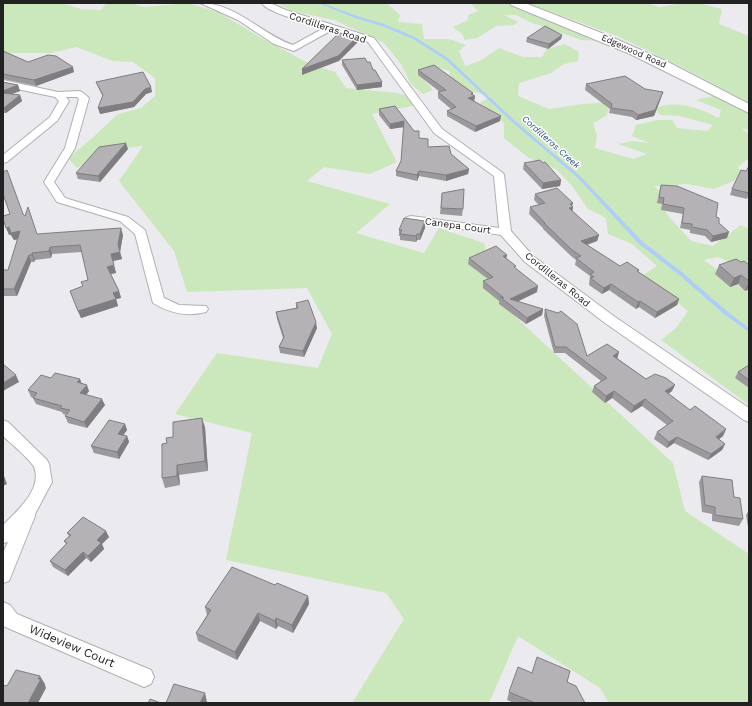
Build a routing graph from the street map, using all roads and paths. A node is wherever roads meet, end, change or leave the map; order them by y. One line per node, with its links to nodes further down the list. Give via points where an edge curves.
1 (204, 3): 4 (street, via 241,18 277,42 294,48)
2 (266, 3): 4 (street, Cordilleras Road, via 267,6 283,12)
3 (515, 3): 7 (main road, Edgewood Road, via 632,49)
4 (332, 27): 10 (street, Cordilleras Road, via 371,40 438,131 499,176)
5 (3, 83): 6 (street)
6 (58, 95): 8 (street, via 64,102 54,119); 11 (street, via 79,94 84,98 70,148 49,182 61,200 124,219 141,233 158,300 174,310)
7 (749, 109)
8 (3, 160)
9 (412, 219): 10 (street, Canepa Court)
10 (505, 232): 12 (street, Cordilleras Road, via 529,259 610,320)
11 (201, 309)
12 (749, 416)
13 (3, 426): 14 (street, via 40,464 44,482)
14 (30, 508): 15 (street); 16 (street)
15 (3, 536)
16 (3, 575)
17 (3, 611): 18 (street, Wideview Court, via 10,620)
18 (144, 677)

